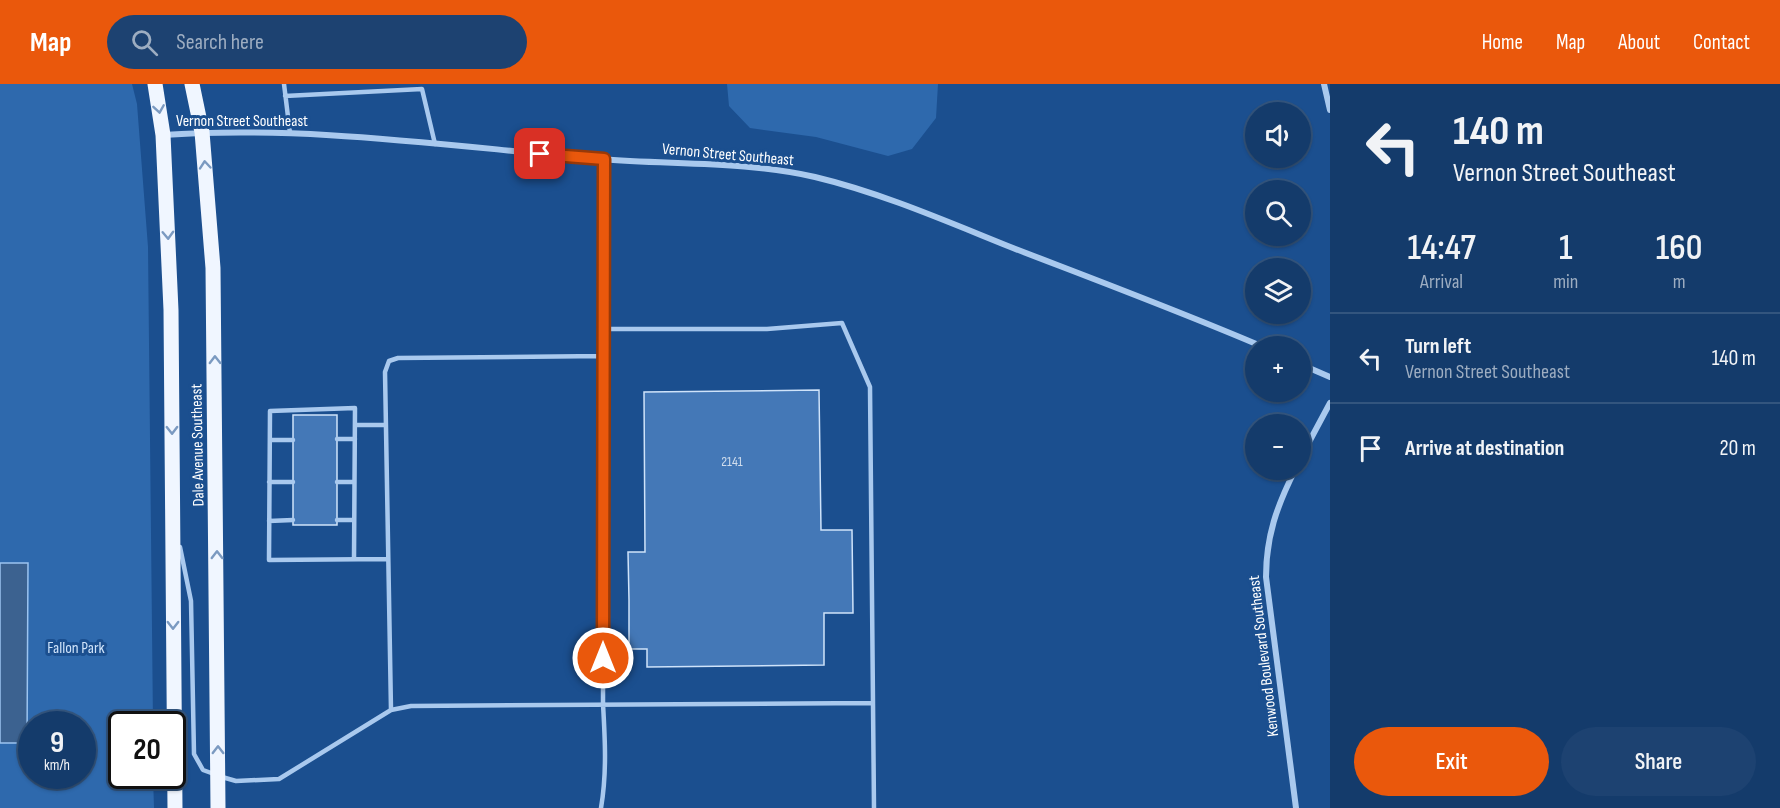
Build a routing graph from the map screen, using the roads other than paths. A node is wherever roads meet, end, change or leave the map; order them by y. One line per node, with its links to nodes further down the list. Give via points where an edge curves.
1 (154, 84): 9 (main road, Dale Avenue Southeast, one-way to 9)
2 (192, 84): 7 (main road, Dale Avenue Southeast)
3 (284, 84): 5 (lane)
4 (1324, 84): 6 (street)
5 (285, 96): 8 (lane); 10 (lane, via 422,89)
6 (1330, 110)
7 (202, 132): 8 (street, Vernon Street Southeast); 9 (street, Vernon Street Southeast); 40 (main road, Dale Avenue Southeast, one-way to 7, via 213,268)
8 (290, 133): 10 (street, Vernon Street Southeast)
9 (163, 135): 30 (main road, Dale Avenue Southeast, one-way to 30, via 171,310)
10 (435, 144): 11 (street, Vernon Street Southeast)
11 (604, 159): 12 (lane); 13 (street, Vernon Street Southeast, via 773,170 816,178 966,229)
12 (603, 329): 14 (lane); 37 (lane, via 767,329 842,323 870,387)
13 (1245, 340)
14 (603, 356): 19 (lane, via 389,361 385,372); 38 (lane)
15 (1311, 369): 16 (street)
16 (1330, 377)
17 (1330, 403): 20 (street)
18 (355, 425): 19 (lane); 22 (lane, via 355,408 270,411); 24 (lane)
19 (386, 425): 36 (lane)
20 (1311, 438)
21 (337, 439): 24 (lane)
22 (270, 440): 23 (lane); 26 (lane)
23 (293, 440)
24 (355, 440): 29 (lane)
25 (1291, 480): 45 (street, Kenwood Boulevard Southeast, via 1272,522 1266,577)
26 (269, 482): 27 (lane); 34 (lane)
27 (293, 482)
28 (337, 482): 29 (lane)
29 (354, 482): 33 (lane)
30 (173, 517): 40 (lane, via 191,601 194,754 203,770); 41 (main road, Dale Avenue Southeast, one-way to 41)
31 (293, 520): 34 (lane)
32 (337, 520): 33 (lane)
33 (354, 520): 35 (lane)
34 (269, 521): 35 (lane, via 269,560)
35 (354, 559): 36 (lane)
36 (388, 559): 39 (lane)
37 (873, 703): 38 (lane); 44 (lane)
38 (603, 704): 39 (lane, via 411,706); 43 (lane, via 605,786)
39 (391, 710): 40 (lane, via 279,779 236,782)
40 (218, 776): 42 (main road, Dale Avenue Southeast)
41 (175, 808)
42 (218, 808)
43 (601, 808)
44 (874, 808)
45 (1296, 808)

